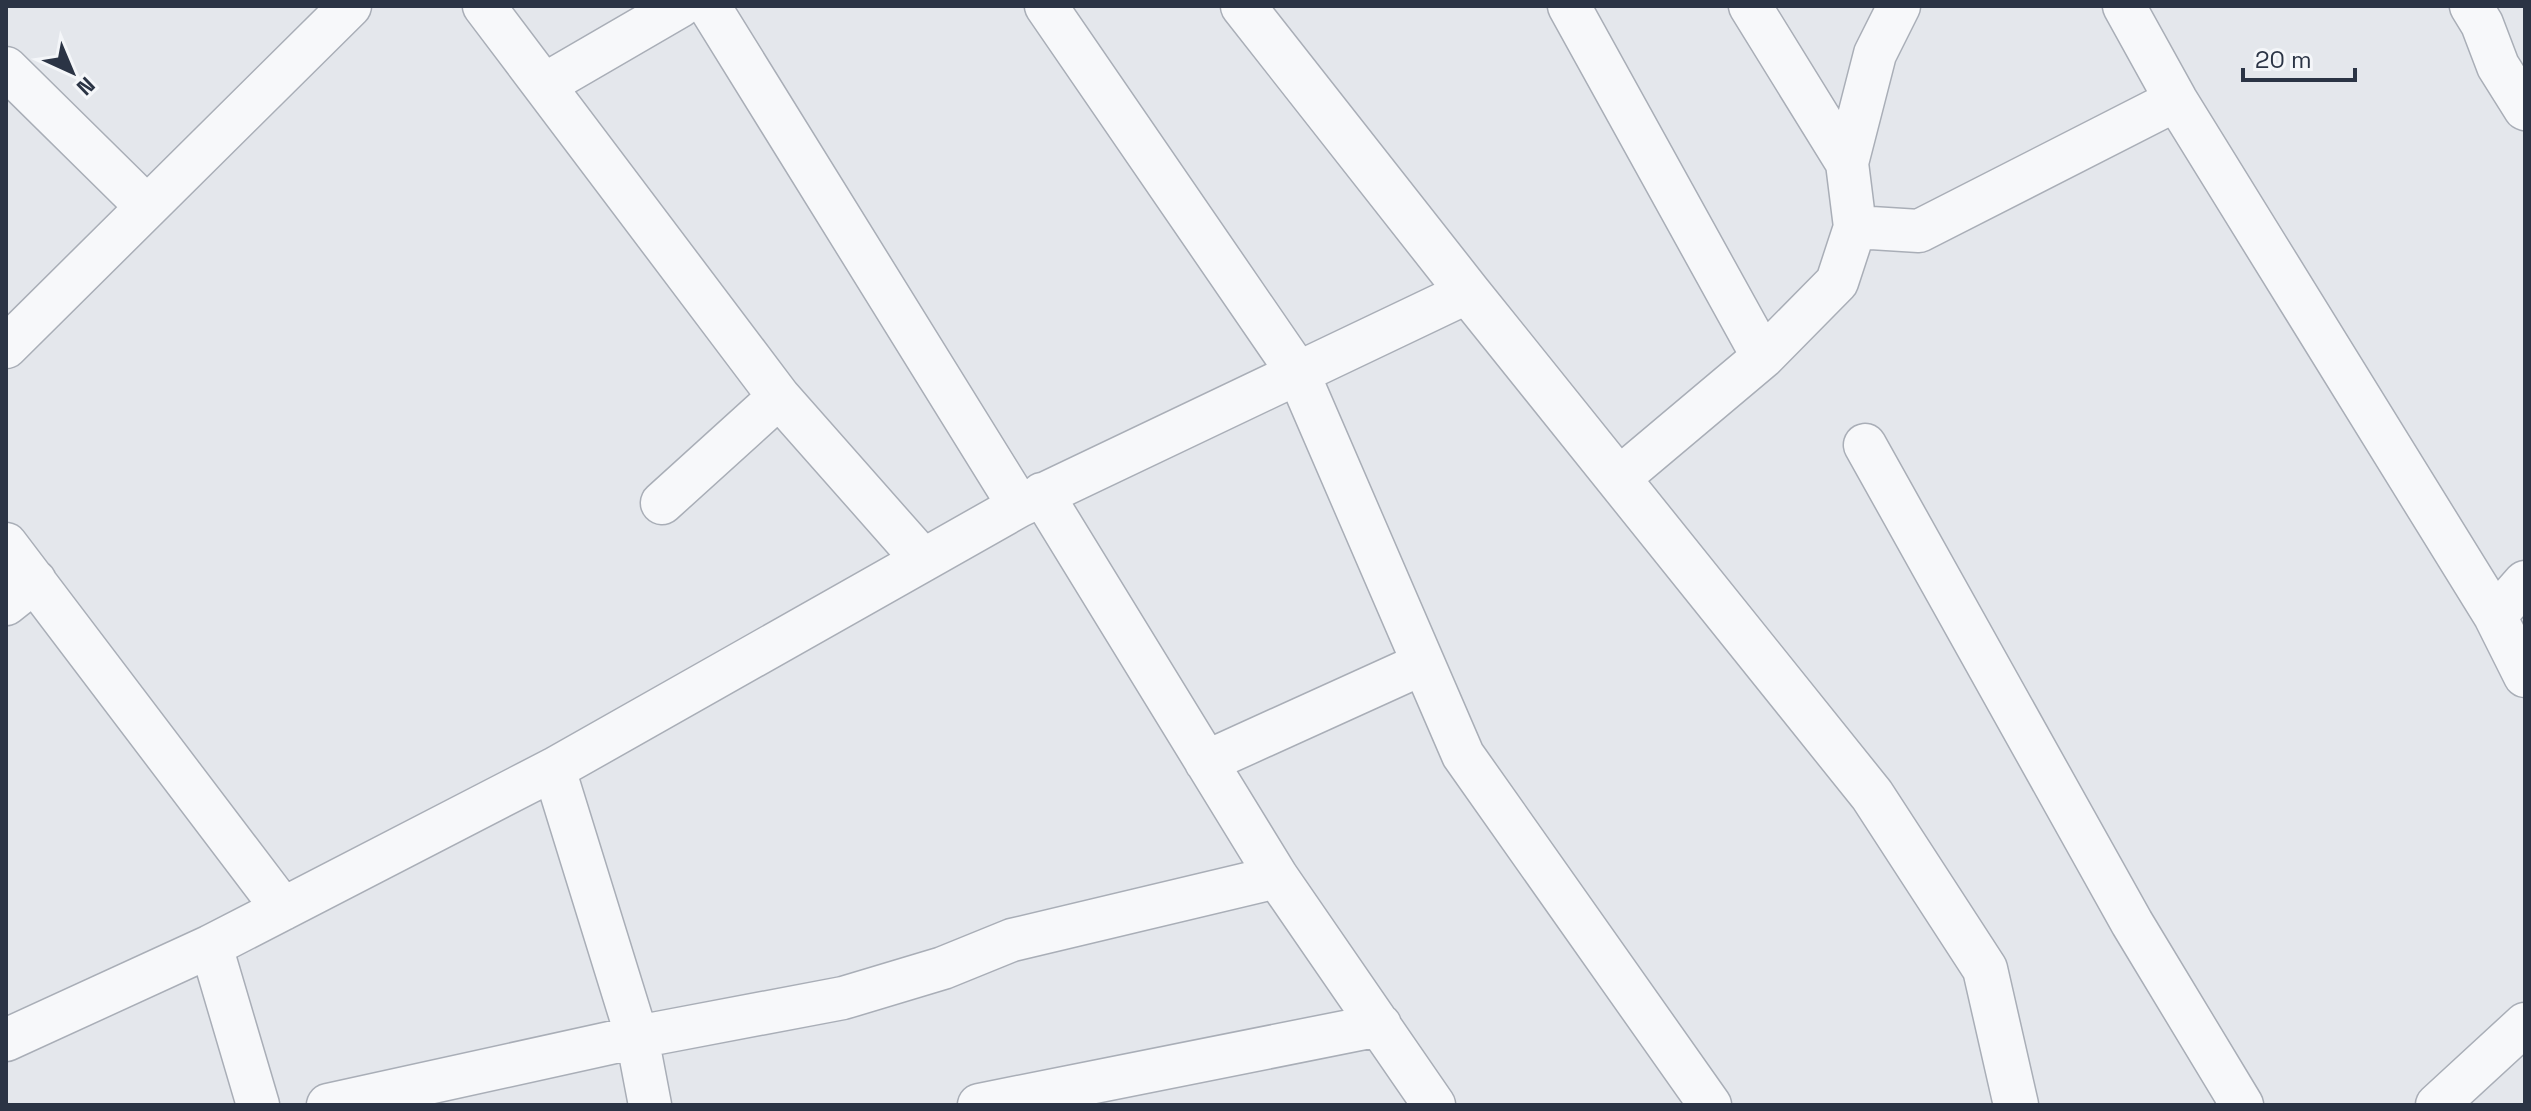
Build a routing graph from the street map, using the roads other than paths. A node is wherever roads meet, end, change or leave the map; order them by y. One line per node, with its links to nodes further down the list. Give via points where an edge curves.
1 (350, 6): 17 (street)
2 (484, 6): 13 (street)
3 (680, 6): 13 (street)
4 (709, 6): 26 (street)
5 (1046, 6): 22 (street)
6 (1243, 6): 19 (street)
7 (1569, 6): 21 (street)
8 (1750, 6): 16 (street)
9 (1899, 6): 16 (street, via 1875,54)
10 (2124, 6): 14 (street)
11 (2471, 6): 15 (street)
12 (6, 68): 17 (street)
13 (544, 85): 23 (street)
14 (2176, 100): 18 (street, via 1919,231); 32 (street)
15 (2525, 109)
16 (1847, 163): 18 (street)
17 (147, 207): 20 (street)
18 (1855, 227): 21 (street, via 1837,282)
19 (1468, 292): 22 (street); 25 (street)
20 (6, 347)
21 (1763, 357): 25 (street)
22 (1298, 373): 26 (street); 33 (street)
23 (779, 397): 27 (street); 29 (street)
24 (1865, 445): 51 (street, via 2132,923)
25 (1618, 479): 50 (street, via 1872,795 1985,969)
26 (1031, 500): 29 (street); 35 (street)
27 (662, 503)
28 (6, 544): 31 (street)
29 (923, 560): 36 (street)
30 (2525, 582): 32 (street)
31 (20, 592): 38 (street)
32 (2495, 616): 34 (street)
33 (1422, 664): 35 (street); 49 (street, via 1463,755)
34 (2525, 676)
35 (1206, 762): 37 (street)
36 (554, 769): 38 (street); 42 (street)
37 (1277, 877): 41 (street); 42 (street, via 1012,940 943,968 843,998)
38 (283, 909): 39 (street)
39 (211, 946): 43 (street); 44 (street)
40 (2525, 1024): 52 (street)
41 (1380, 1025): 47 (street); 48 (street)
42 (637, 1037): 45 (street); 46 (street)
43 (6, 1040)
44 (258, 1105)
45 (328, 1105)
46 (650, 1105)
47 (979, 1105)
48 (1434, 1105)
49 (1710, 1105)
50 (2016, 1105)
51 (2242, 1105)
52 (2437, 1105)

